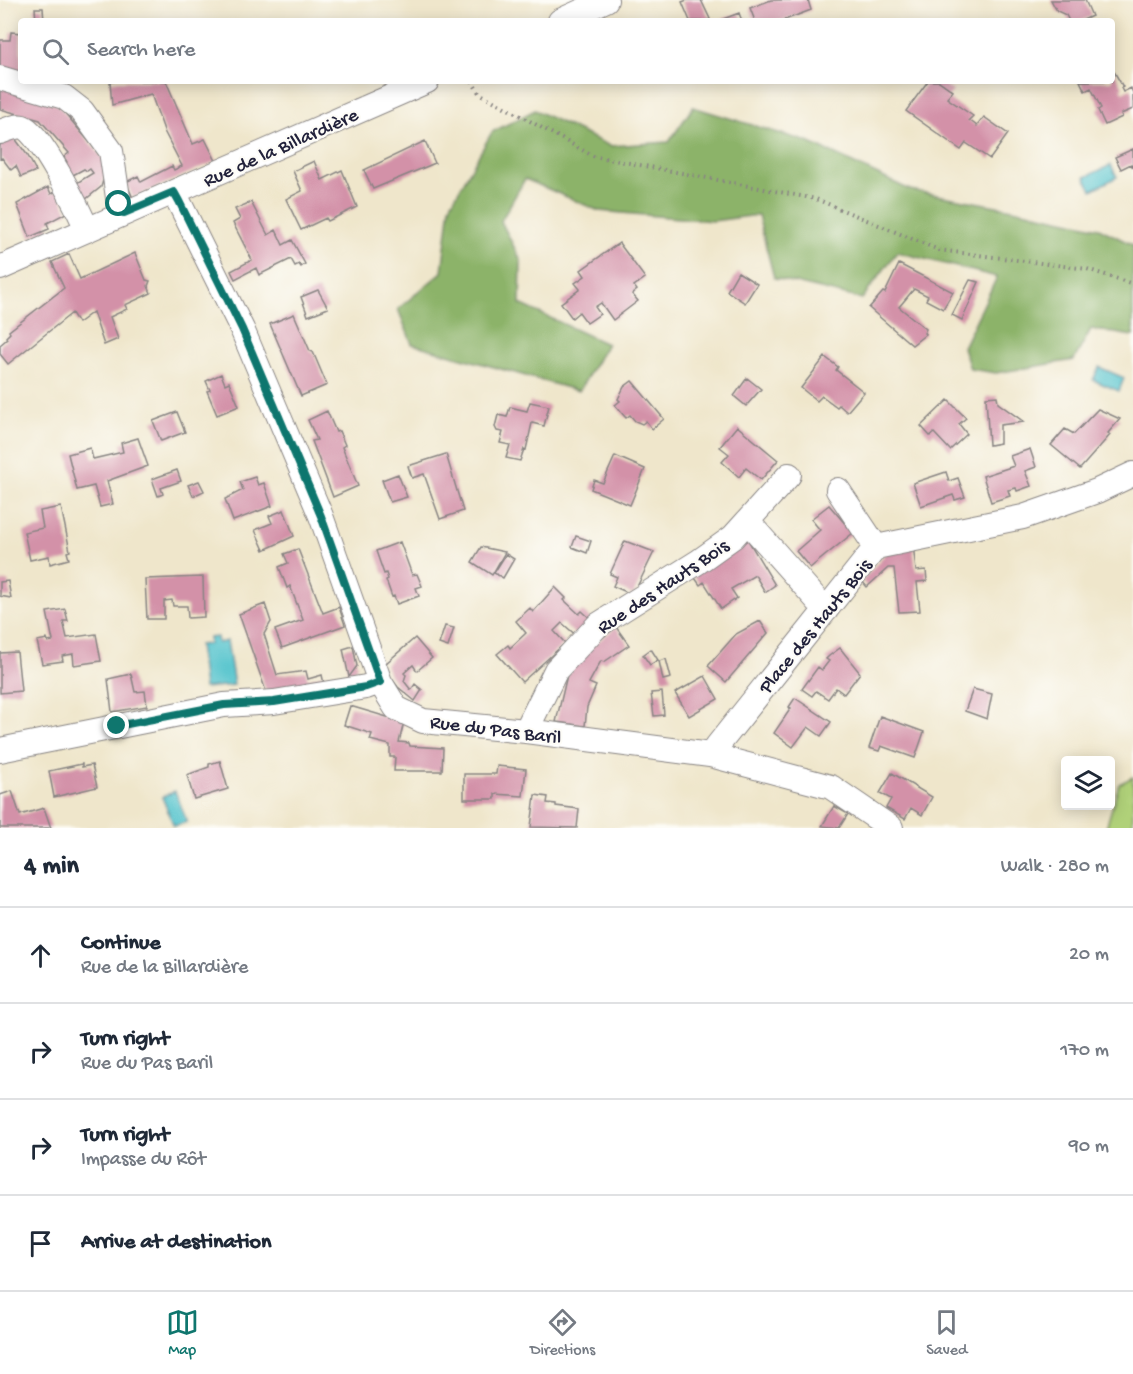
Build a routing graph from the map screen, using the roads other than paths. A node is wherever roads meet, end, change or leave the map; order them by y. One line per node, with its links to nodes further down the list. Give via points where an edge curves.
1 (606, 0): 2 (street)
2 (567, 18)
3 (0, 78): 4 (street)
4 (18, 83)
5 (20, 84): 9 (street, via 64,97 82,111 111,150 119,204)
6 (421, 84): 8 (street, Rue de la Billardière)
7 (0, 132): 10 (street, via 25,127 35,137 77,205)
8 (174, 192): 9 (street, Rue de la Billardière); 18 (street, Rue du Pas Baril, via 242,329 321,516)
9 (124, 213): 10 (street, Rue de la Billardière)
10 (87, 230): 11 (street, Rue de la Billardière)
11 (0, 268)
12 (1133, 474): 16 (street, via 1023,517)
13 (789, 475): 15 (street, Rue des Hauts Bois)
14 (838, 490): 16 (street, Place des Hauts Bois)
15 (748, 522): 17 (street); 19 (street, Rue des Hauts Bois, via 699,562 598,625 556,670)
16 (876, 547): 17 (street, Place des Hauts Bois)
17 (826, 610): 21 (street, Place des Hauts Bois)
18 (380, 682): 19 (street, Rue du Pas Baril, via 396,708 423,721); 20 (street, via 274,702 224,705)
19 (526, 731): 21 (street, Rue du Pas Baril)
20 (0, 750)
21 (710, 755): 22 (street, Rue du Pas Baril, via 831,787)
22 (891, 828)

